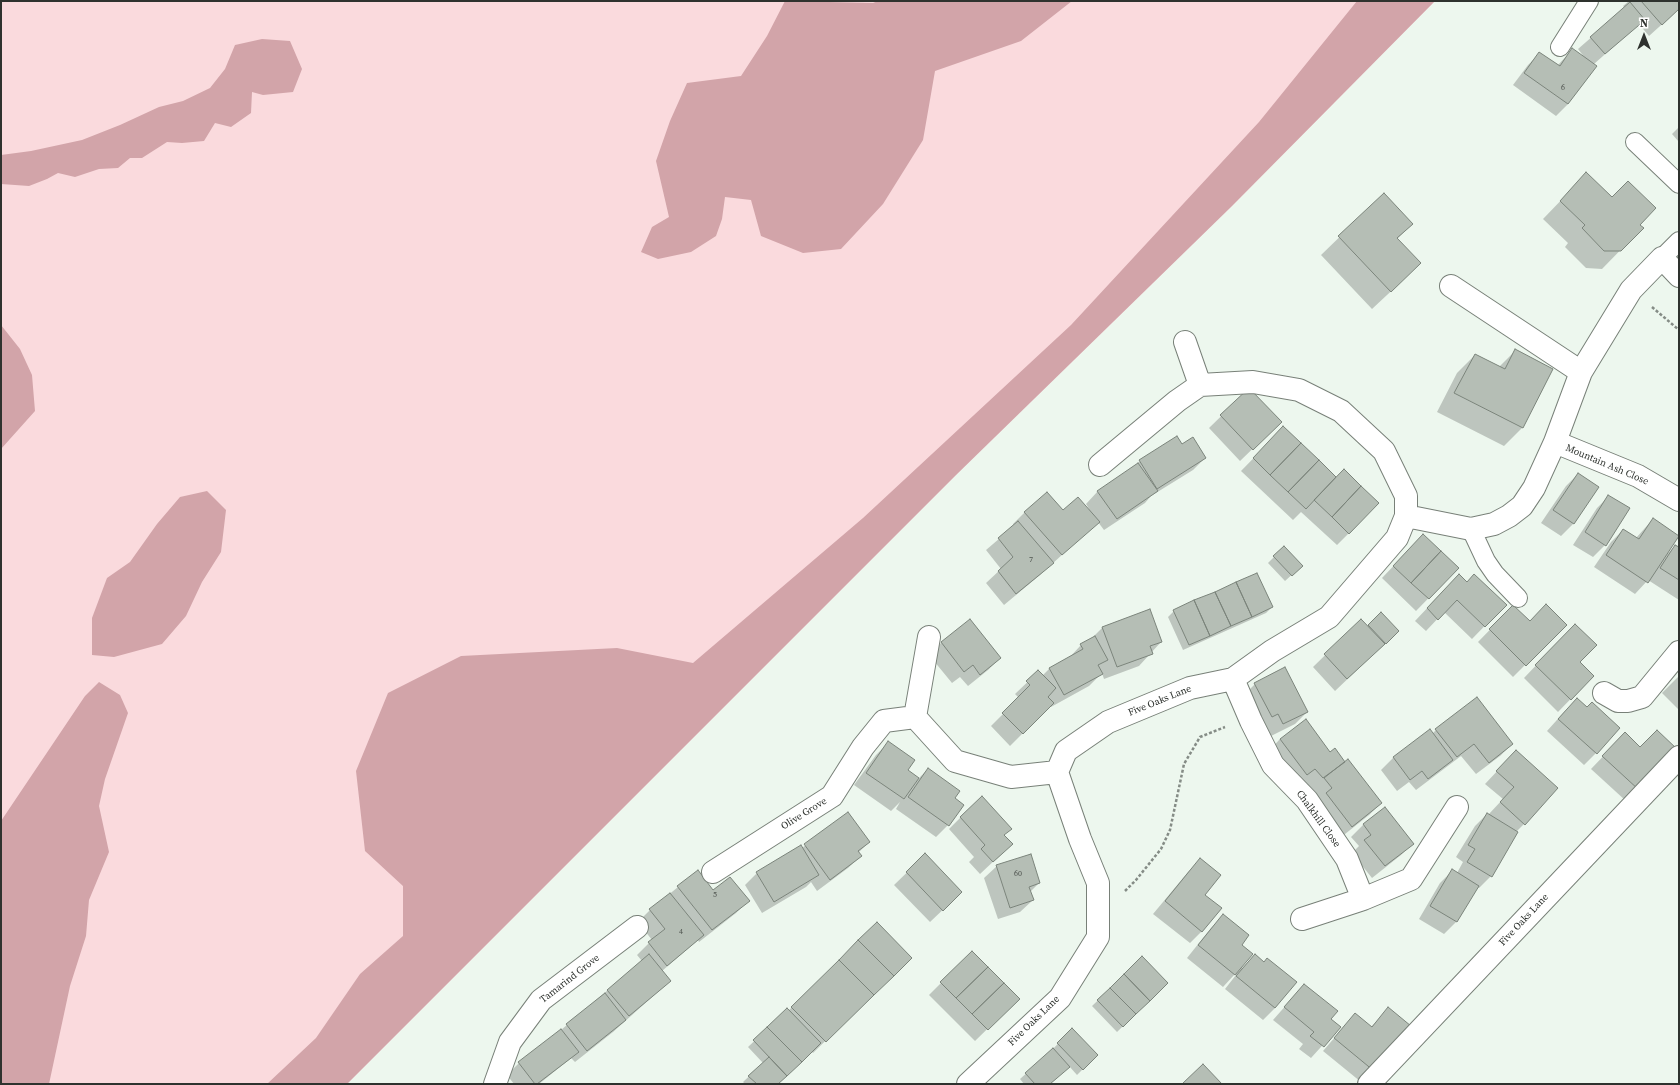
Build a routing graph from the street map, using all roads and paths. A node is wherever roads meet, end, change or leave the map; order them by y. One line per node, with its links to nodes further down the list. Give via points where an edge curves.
1 (1589, 1): 2 (lane)
2 (1560, 47)
3 (1635, 142): 4 (lane)
4 (1679, 184)
5 (1679, 241): 6 (lane)
6 (1662, 258): 7 (street); 9 (street)
7 (1679, 276)
8 (1451, 286): 12 (street)
9 (1631, 290): 10 (path); 12 (street)
10 (1679, 330)
11 (1185, 342): 13 (street)
12 (1581, 372): 14 (street)
13 (1200, 385): 15 (street); 17 (street, Five Oaks Lane, via 1253,382 1299,390 1341,411 1384,451 1406,496)
14 (1555, 442): 16 (street, Mountain Ash Close, via 1638,476); 18 (street, via 1534,488 1522,506 1494,524)
15 (1100, 465)
16 (1679, 500)
17 (1406, 516): 18 (street); 22 (street, Five Oaks Lane, via 1397,538 1329,617 1272,651)
18 (1471, 529): 19 (lane, via 1495,574)
19 (1518, 598)
20 (929, 637): 24 (street)
21 (1679, 652): 23 (street, via 1642,697 1618,701)
22 (1233, 679): 25 (street, Chalkhill Close); 27 (street, Five Oaks Lane, via 1190,688 1108,722 1066,751)
23 (1604, 693)
24 (915, 717): 27 (street, via 955,761 1011,777); 29 (street, Olive Grove, via 884,721 863,747 832,796)
25 (1249, 717): 30 (street, Chalkhill Close, via 1273,765 1307,800 1348,860); 31 (path, via 1200,737 1184,764 1170,830 1161,849 1136,880)
26 (1679, 757): 36 (street, Five Oaks Lane)
27 (1057, 772): 31 (street, Five Oaks Lane, via 1098,883)
28 (1457, 807): 30 (street, via 1411,879)
29 (713, 872)
30 (1363, 899): 32 (street)
31 (1098, 916): 35 (street, Five Oaks Lane, via 1098,937 1060,998)
32 (1302, 919)
33 (637, 927): 34 (street, Tamarind Grove, via 541,1000 510,1042)
34 (495, 1084)
35 (968, 1084)
36 (1369, 1084)

